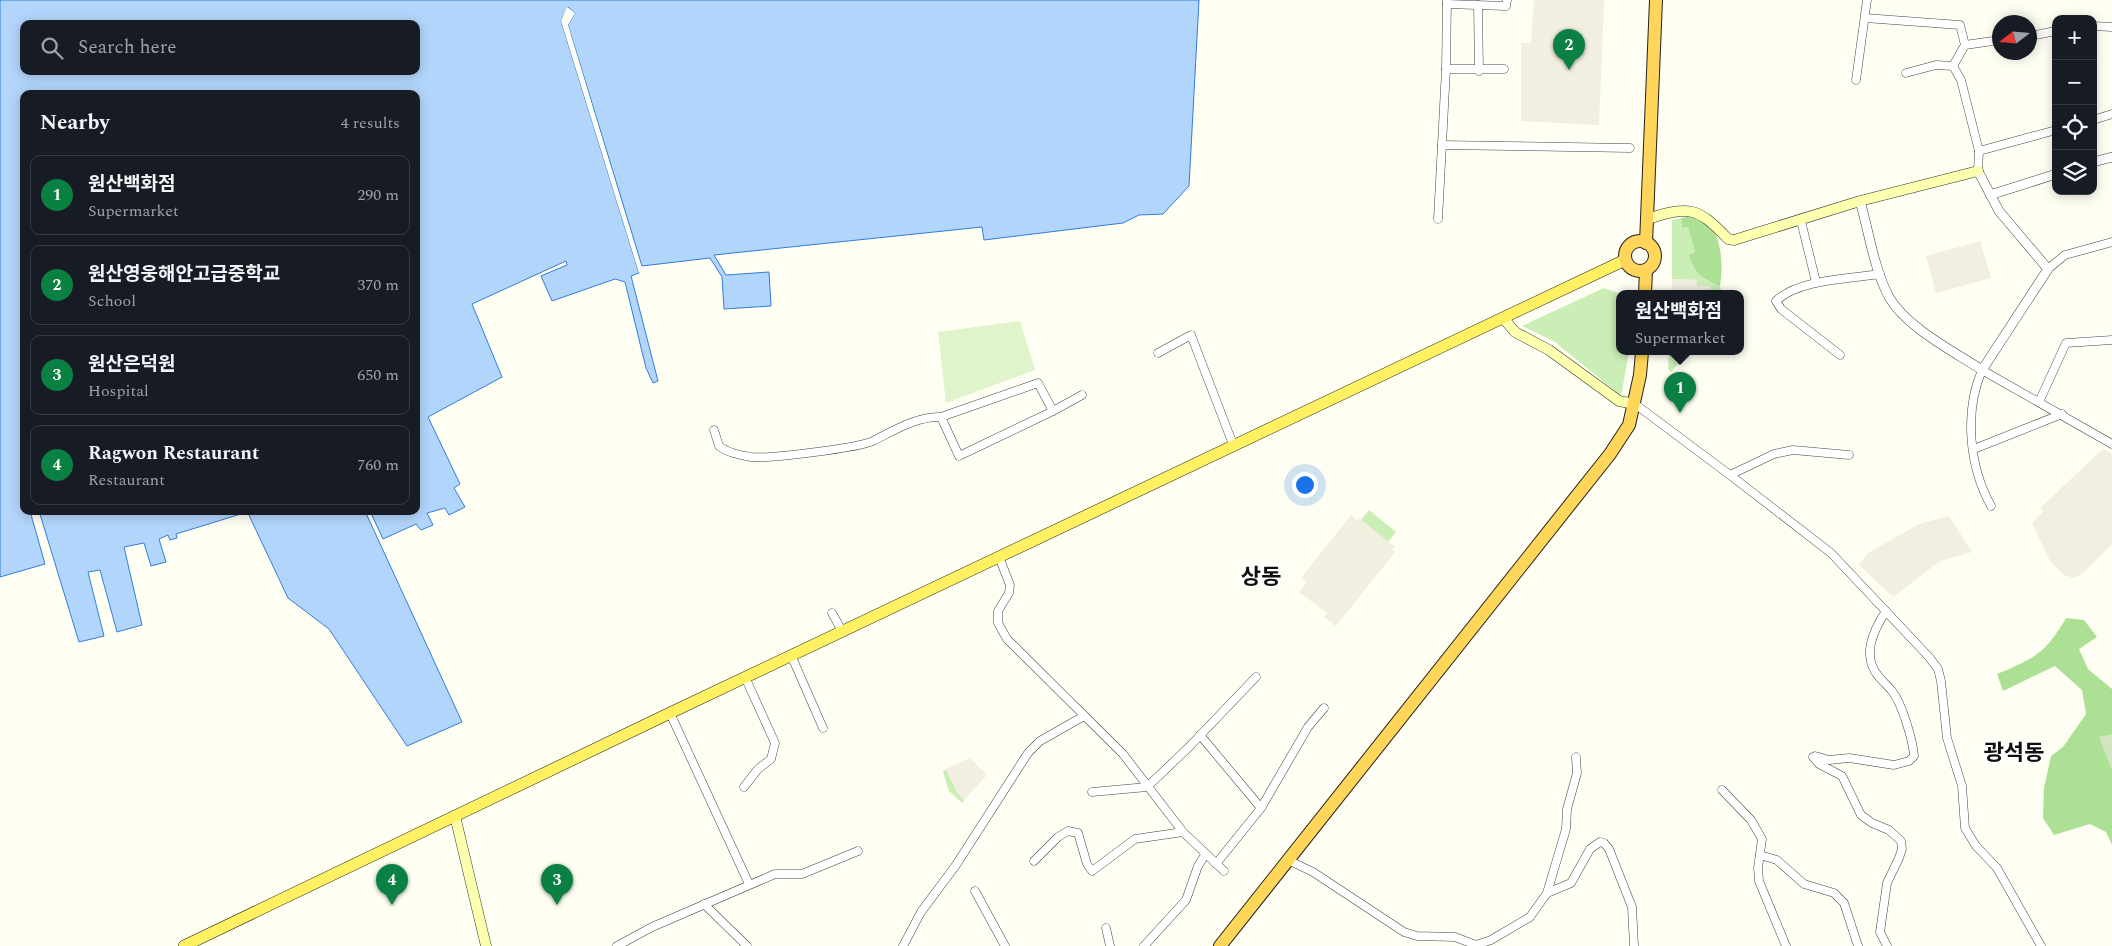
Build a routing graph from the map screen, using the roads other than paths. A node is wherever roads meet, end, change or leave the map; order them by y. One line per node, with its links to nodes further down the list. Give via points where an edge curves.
1 (1507, 0): 5 (street, via 1506,6)
2 (1656, 0): 32 (highway)
3 (1867, 0): 6 (street)
4 (1447, 2): 5 (street); 14 (street)
5 (1478, 6): 16 (street)
6 (1865, 18): 12 (street, via 1960,25); 18 (street)
7 (2097, 26): 8 (street)
8 (2112, 27)
9 (2052, 31): 10 (street)
10 (2037, 34)
11 (1992, 41): 12 (street)
12 (1965, 45): 13 (street)
13 (1952, 66): 17 (street, via 1936,65); 24 (street, via 1961,80)
14 (1446, 69): 16 (street); 22 (street)
15 (1504, 69): 16 (street)
16 (1479, 71)
17 (1906, 73)
18 (1856, 80)
19 (2112, 114): 20 (street)
20 (2097, 119)
21 (2052, 131): 24 (street)
22 (1442, 145): 23 (street); 31 (street)
23 (1630, 148)
24 (1979, 151): 27 (street)
25 (2112, 157): 26 (street)
26 (2097, 161)
27 (1978, 171): 29 (street); 30 (main road)
28 (2052, 175): 29 (street)
29 (1990, 194): 37 (street, via 1999,211)
30 (1860, 201): 33 (main road); 39 (street)
31 (1438, 219)
32 (1647, 219): 33 (main road, via 1671,212 1701,214 1728,239 1734,240); 35 (highway)
33 (1801, 221): 40 (street)
34 (2112, 242): 37 (street, via 2065,255)
35 (1646, 243): 36 (highway, via 1630,245 1625,252); 38 (highway, via 1654,256)
36 (1626, 260): 38 (highway, via 1634,270); 42 (main road)
37 (2048, 269): 47 (street)
38 (1646, 270): 41 (highway)
39 (1880, 274): 40 (street); 47 (street, via 1889,296 1910,320)
40 (1816, 282): 46 (street, via 1782,295 1776,301 1781,309)
41 (1645, 290)
42 (1504, 319): 50 (main road, via 1515,332 1549,350 1619,401); 56 (main road)
43 (2112, 340): 49 (street, via 2066,343)
44 (1158, 353): 56 (street, via 1191,335)
45 (1642, 355): 50 (highway)
46 (1840, 355)
47 (1982, 370): 49 (street); 57 (street, via 1973,390 1970,423)
48 (1082, 395): 51 (street)
49 (2038, 402): 52 (street)
50 (1635, 404): 59 (street); 84 (highway, via 1629,425 1610,454)
51 (1053, 411): 53 (street, via 1038,383); 53 (street, via 959,456)
52 (2062, 414): 55 (street); 57 (street)
53 (941, 417): 54 (street, via 930,416 872,441 849,447 753,457 726,451 719,446)
54 (714, 430)
55 (2112, 444)
56 (1234, 447): 61 (main road)
57 (1974, 449): 60 (street, via 1980,481)
58 (1849, 455): 59 (street, via 1793,450 1774,454)
59 (1730, 475): 62 (street, via 1831,553)
60 (1991, 506)
61 (999, 557): 64 (main road); 70 (street, via 1010,585 998,612 998,623 1007,639)
62 (1886, 611): 106 (street, via 1876,628 1870,661 1894,693 1914,746 1914,756 1909,761 1894,765 1849,758 1829,760 1813,757 1819,764 1842,776 1861,815 1890,830 1900,841 1902,850 1887,883 1880,932); 107 (street, via 1938,669 1947,738 1962,786 1965,828 1976,846 1997,868)
63 (832, 613): 64 (street)
64 (842, 631): 65 (main road)
65 (791, 655): 66 (main road); 71 (street)
66 (745, 677): 69 (main road); 74 (street, via 775,743 771,759)
67 (1256, 677): 72 (street)
68 (1324, 708): 78 (street, via 1308,727)
69 (670, 712): 79 (main road); 88 (street)
70 (1084, 716): 75 (street, via 1123,754); 99 (street, via 1040,741 1028,753 956,865 921,912)
71 (823, 728)
72 (1200, 735): 75 (street); 78 (street)
73 (1576, 757): 90 (street, via 1577,773 1567,809 1566,829)
74 (744, 787)
75 (1147, 787): 77 (street); 80 (street)
76 (1722, 790): 83 (street, via 1751,820 1762,839)
77 (1092, 792)
78 (1261, 808): 86 (street)
79 (454, 816): 95 (main road); 96 (main road)
80 (1183, 832): 82 (street); 85 (street, via 1135,839 1092,871 1078,834 1068,831)
81 (858, 851): 88 (street, via 802,874 775,874)
82 (1205, 855): 86 (street); 101 (street, via 1186,900)
83 (1760, 855): 104 (street, via 1760,881); 105 (street, via 1777,860 1804,884 1834,893 1844,903)
84 (1288, 860): 94 (street, via 1313,872 1404,932 1417,936 1455,937); 102 (highway)
85 (1034, 861)
86 (1216, 864): 87 (street)
87 (1224, 871)
88 (749, 884): 91 (street)
89 (975, 891): 93 (street)
90 (1547, 893): 94 (street, via 1530,917 1519,926); 103 (street, via 1571,883 1590,849 1595,843 1604,843 1632,907)
91 (704, 904): 97 (street); 98 (street)
92 (1106, 928): 100 (street)
93 (1004, 945)
94 (1476, 945)
95 (184, 946)
96 (486, 946)
97 (617, 946)
98 (747, 946)
99 (903, 946)
100 (1110, 946)
101 (1144, 946)
102 (1220, 946)
103 (1634, 946)
104 (1786, 946)
105 (1858, 946)
106 (1887, 946)
107 (2042, 946)

